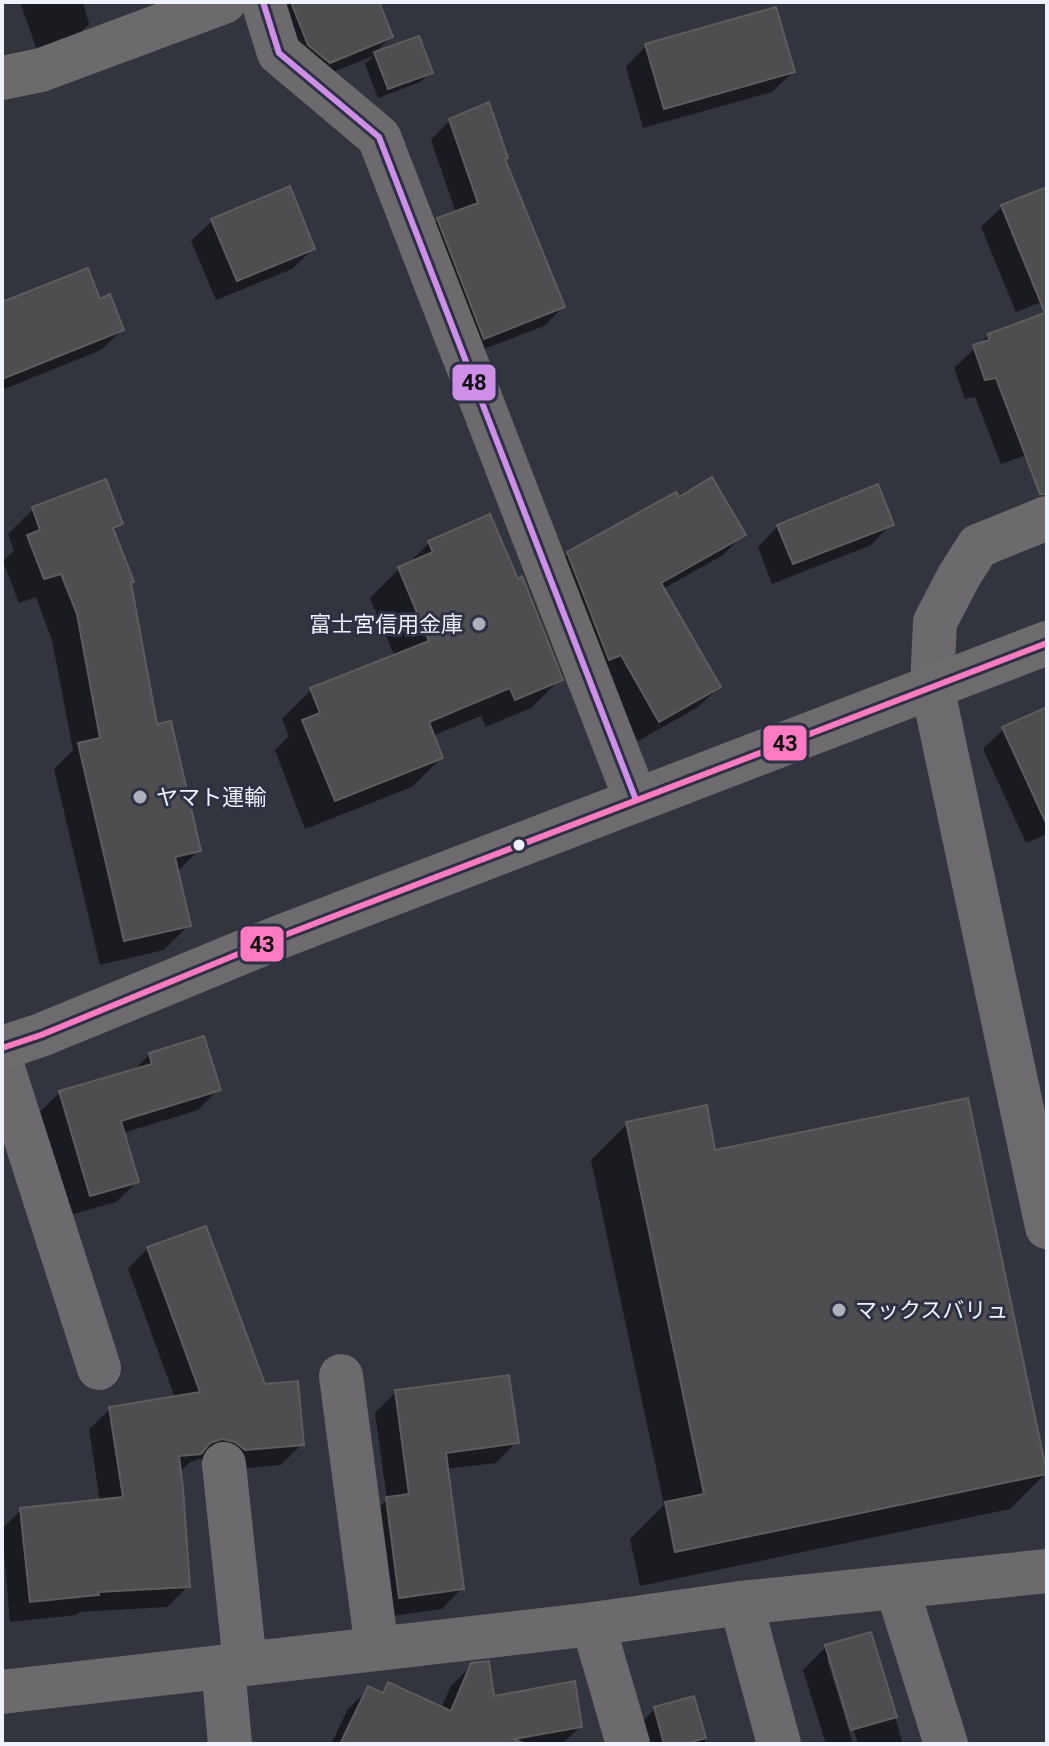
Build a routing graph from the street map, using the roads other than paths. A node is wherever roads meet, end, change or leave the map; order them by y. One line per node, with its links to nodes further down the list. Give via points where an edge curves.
1 (224, 2): 3 (street, via 41,70)
2 (263, 2): 7 (street, via 279,53 379,137)
3 (2, 78)
4 (1047, 518): 6 (street, via 978,546 935,622)
5 (1047, 643): 6 (main road)
6 (932, 686): 7 (main road); 10 (main road)
7 (636, 800): 8 (main road)
8 (2, 1048)
9 (2, 1065): 11 (street)
10 (1047, 1227)
11 (99, 1368)
12 (341, 1376): 18 (street)
13 (224, 1464): 19 (street)
14 (1047, 1571): 15 (street)
15 (897, 1588): 16 (street); 24 (street)
16 (741, 1603): 17 (street); 23 (street)
17 (593, 1624): 18 (street); 22 (street)
18 (377, 1649): 19 (street)
19 (234, 1665): 20 (street); 21 (street)
20 (2, 1692)
21 (230, 1744)
22 (628, 1744)
23 (779, 1744)
24 (946, 1744)

